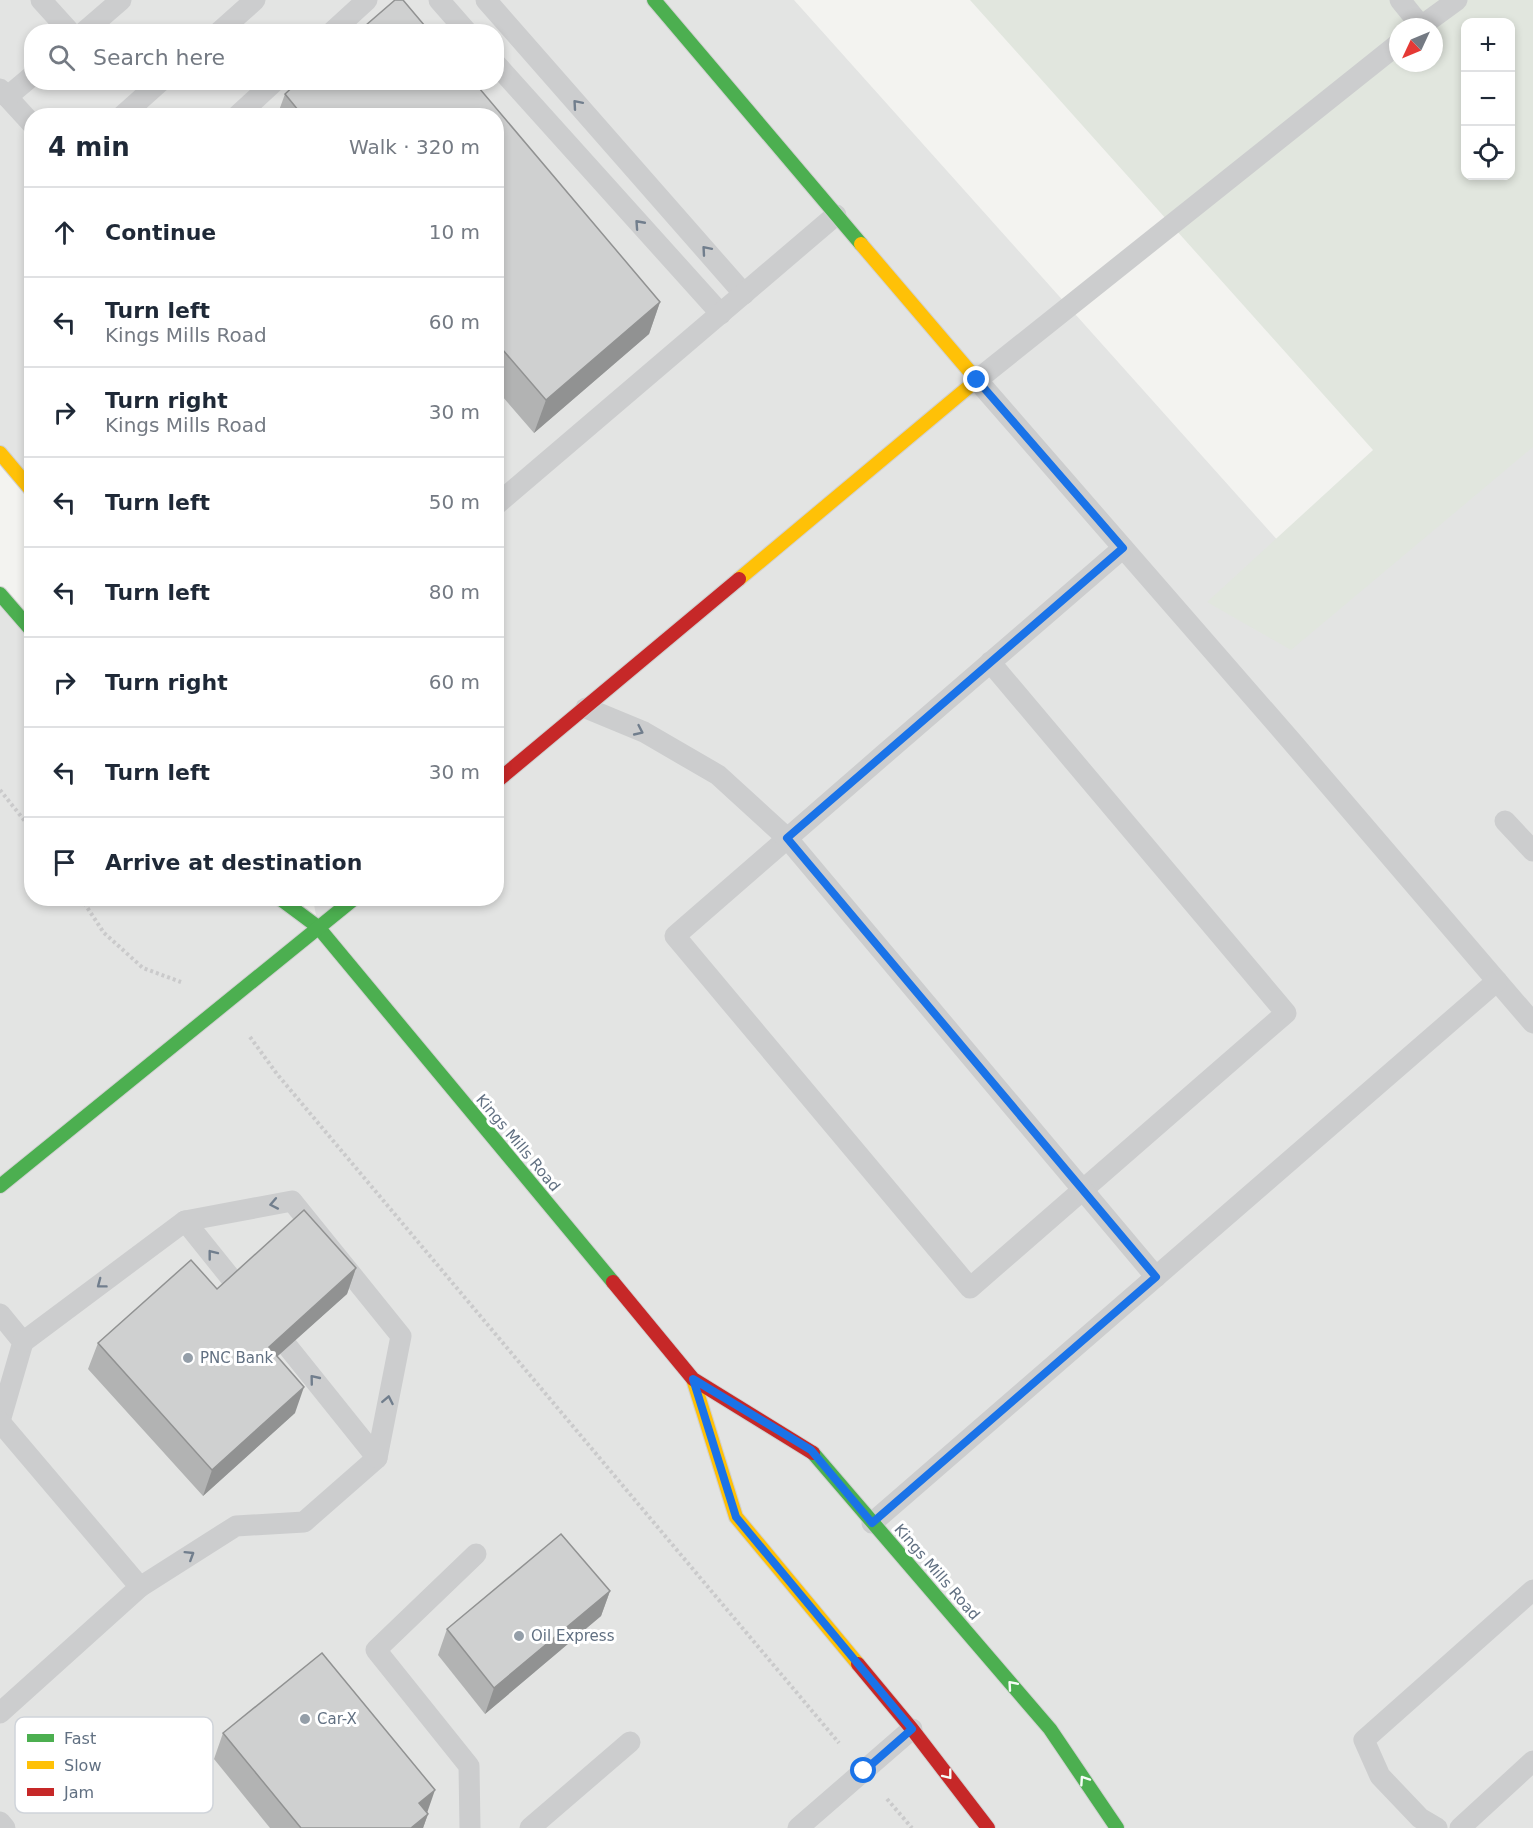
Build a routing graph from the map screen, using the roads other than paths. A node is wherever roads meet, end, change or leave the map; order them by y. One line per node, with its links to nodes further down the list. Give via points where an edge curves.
1 (41, 0): 12 (lane)
2 (121, 0): 13 (lane)
3 (255, 0): 14 (lane)
4 (367, 0): 15 (lane)
5 (439, 0): 16 (lane)
6 (486, 0): 27 (lane, one-way to 6)
7 (654, 0): 26 (main road)
8 (1400, 0): 10 (lane)
9 (1457, 0): 11 (lane)
10 (1413, 18)
11 (1432, 18)
12 (63, 24)
13 (93, 24)
14 (228, 24)
15 (341, 24)
16 (460, 24)
17 (1389, 52): 29 (lane)
18 (504, 73): 28 (lane, one-way to 18)
19 (24, 81): 22 (lane)
20 (151, 90): 23 (lane)
21 (265, 90): 24 (lane)
22 (3, 93): 25 (lane)
23 (131, 108)
24 (246, 108)
25 (24, 115)
26 (837, 215): 27 (lane); 29 (main road)
27 (744, 294): 28 (lane)
28 (721, 314): 32 (lane)
29 (977, 380): 33 (lane); 37 (main road)
30 (0, 453): 31 (main road)
31 (24, 482)
32 (504, 499)
33 (1123, 548): 36 (lane); 46 (lane)
34 (0, 594): 35 (main road)
35 (24, 622)
36 (990, 662): 40 (lane); 49 (lane, via 1286,1013)
37 (586, 708): 38 (main road); 40 (lane, one-way to 40, via 644,732 718,775)
38 (504, 775)
39 (1505, 820): 41 (lane)
40 (787, 838): 49 (lane); 49 (lane, via 675,936 970,1288)
41 (1533, 851)
42 (290, 906): 45 (main road, Kings Mills Road)
43 (345, 906): 45 (main road)
44 (314, 908): 45 (main road, Kings Mills Road)
45 (318, 927): 48 (main road); 56 (main road, Kings Mills Road)
46 (1497, 981): 47 (lane); 51 (lane)
47 (1533, 1023)
48 (0, 1186)
49 (1083, 1189): 51 (lane)
50 (185, 1221): 52 (lane, one-way to 50); 54 (lane, one-way to 54); 58 (lane, one-way to 50, via 402,1336 292,1201)
51 (1156, 1277): 59 (lane)
52 (238, 1287)
53 (0, 1314): 54 (lane)
54 (23, 1342): 57 (lane)
55 (288, 1347): 58 (lane, one-way to 55)
56 (693, 1379): 59 (main road, Kings Mills Road, via 811,1450); 64 (main road, Kings Mills Road, via 736,1517)
57 (0, 1422): 61 (lane)
58 (377, 1458): 61 (lane, one-way to 58, via 236,1526 304,1522)
59 (872, 1523): 73 (main road, Kings Mills Road, one-way to 59, via 1050,1730)
60 (476, 1554): 69 (lane, via 376,1650 469,1766)
61 (140, 1587): 63 (lane)
62 (1533, 1590): 74 (lane, via 1364,1740 1380,1776 1420,1818)
63 (0, 1713)
64 (912, 1729): 71 (lane); 72 (main road, Kings Mills Road, one-way to 72)
65 (630, 1742): 70 (lane)
66 (1533, 1761): 75 (lane)
67 (0, 1822): 68 (lane)
68 (5, 1828)
69 (470, 1828)
70 (530, 1828)
71 (798, 1828)
72 (988, 1828)
73 (1117, 1828)
74 (1437, 1828)
75 (1460, 1828)

